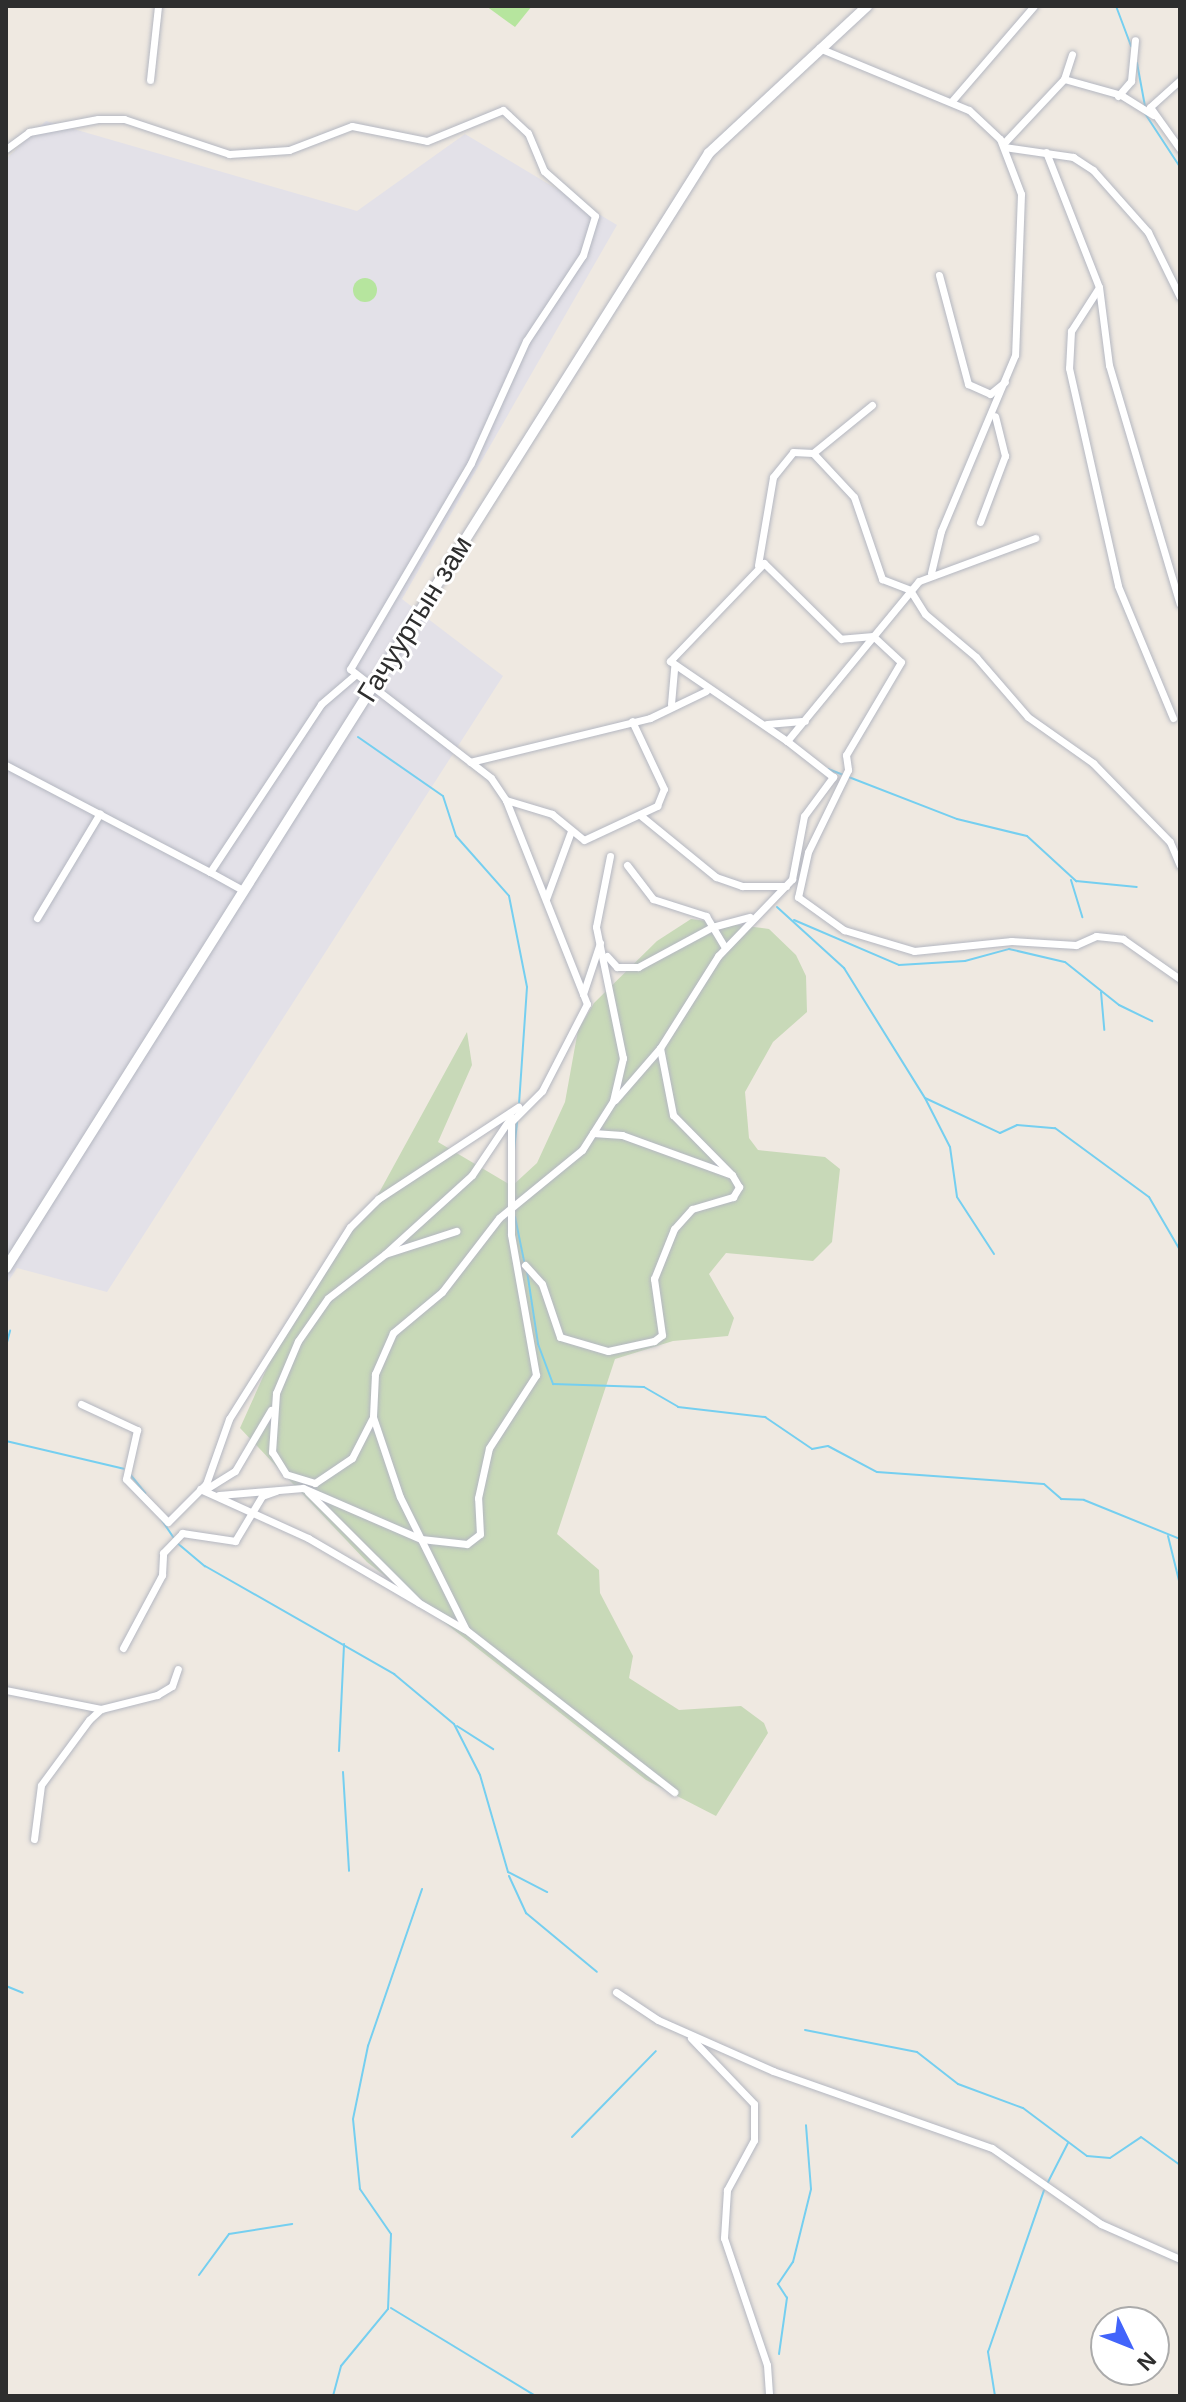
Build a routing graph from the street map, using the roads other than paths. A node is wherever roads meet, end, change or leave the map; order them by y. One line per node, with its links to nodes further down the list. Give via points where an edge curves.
1 (158, 6): 8 (street)
2 (867, 6): 5 (main road, Гачууртын зам)
3 (1034, 6): 11 (street)
4 (1135, 40): 10 (street, via 1131,81)
5 (819, 48): 11 (street, via 837,61); 33 (main road, Гачууртын зам, via 709,153)
6 (1072, 54): 7 (street)
7 (1064, 79): 10 (street); 13 (street, via 1003,137)
8 (150, 80)
9 (1180, 80): 12 (street, via 1152,102)
10 (1118, 96): 12 (street)
11 (951, 102): 13 (street, via 981,120)
12 (1153, 115): 15 (street)
13 (1004, 147): 16 (street); 20 (street, via 1021,194 1018,338)
14 (6, 149): 32 (street, via 29,132 98,119 124,119 229,154 289,150 352,126 427,141 503,110 536,143 544,171 591,208 571,279 520,352 471,463 354,657)
15 (1180, 149)
16 (1046, 152): 18 (street); 19 (street, via 1081,162 1117,194 1155,242)
17 (939, 275): 20 (street, via 968,384 990,394)
18 (1099, 287): 29 (street, via 1109,365); 37 (street, via 1065,347 1118,586)
19 (1180, 297)
20 (1007, 381): 22 (street)
21 (872, 405): 23 (street)
22 (995, 416): 24 (street, via 1005,456); 27 (street, via 941,531)
23 (813, 453): 26 (street, via 793,452 773,477); 28 (street, via 854,497 882,579)
24 (980, 522)
25 (1035, 538): 27 (street)
26 (756, 567): 30 (street, via 778,570 841,639); 31 (street, via 678,650)
27 (931, 573): 28 (street)
28 (910, 590): 30 (street); 49 (street, via 925,614 1028,717 1073,746 1164,835)
29 (1180, 604)
30 (873, 636): 36 (street); 60 (street, via 901,662 846,755 848,770 808,852 798,897 844,930 914,951 1011,941 1076,945 1096,936 1123,939)
31 (674, 667): 34 (street); 35 (street)
32 (355, 675): 33 (street); 50 (street, via 321,704)
33 (372, 689): 41 (street); 52 (main road, Гачууртын зам)
34 (706, 691): 35 (street); 38 (street)
35 (670, 706): 39 (street)
36 (813, 715): 38 (street, via 791,726); 40 (street)
37 (1173, 718)
38 (759, 720): 40 (street)
39 (632, 721): 41 (street, via 542,739 481,762); 45 (street, via 664,789 657,806)
40 (787, 741): 51 (street, via 833,777 804,816)
41 (462, 760): 43 (street, via 491,778)
42 (6, 765): 44 (street)
43 (506, 800): 46 (street, via 552,814); 53 (street)
44 (100, 813): 50 (street); 55 (street)
45 (640, 815): 46 (street, via 584,840); 51 (street, via 716,877 742,886)
46 (571, 831): 53 (street)
47 (610, 856): 57 (street, via 597,911)
48 (627, 865): 56 (street, via 653,899)
49 (1180, 865)
50 (210, 872): 52 (street)
51 (788, 885): 54 (street)
52 (243, 890): 71 (main road, Гачууртын зам)
53 (546, 899): 61 (street)
54 (752, 917): 56 (street); 58 (street)
55 (37, 918)
56 (716, 926): 58 (street); 59 (street, via 638,967 617,967)
57 (600, 943): 59 (street); 61 (street)
58 (724, 948): 62 (street)
59 (605, 953): 64 (street, via 623,1058)
60 (1180, 979)
61 (583, 994): 63 (street, via 587,1004 551,1076)
62 (660, 1048): 64 (street); 66 (street, via 673,1115)
63 (523, 1103): 67 (street, via 510,1132); 69 (street, via 472,1175); 77 (street, via 378,1199 350,1227 266,1355)
64 (606, 1116): 65 (street)
65 (593, 1133): 66 (street, via 622,1135); 67 (street, via 564,1169)
66 (732, 1175): 70 (street, via 739,1187 733,1197 692,1209 674,1229 654,1279 662,1335 654,1341 608,1351 560,1337 542,1284)
67 (511, 1207): 74 (street, via 442,1292 393,1333 375,1374); 80 (street, via 535,1381 489,1448 478,1538 455,1544)
68 (456, 1231): 69 (street)
69 (385, 1254): 73 (street, via 328,1298 298,1341)
70 (525, 1265)
71 (6, 1268)
72 (81, 1404): 77 (street, via 137,1430 126,1479 149,1509 168,1522)
73 (271, 1410): 74 (street, via 272,1452 286,1474 305,1484 345,1465); 77 (street, via 235,1471)
74 (373, 1417): 80 (street)
75 (287, 1487): 76 (street); 78 (street); 79 (street, via 262,1496)
76 (303, 1488): 80 (street); 81 (street)
77 (200, 1489): 78 (street)
78 (219, 1495): 79 (street)
79 (254, 1510): 81 (street); 83 (street, via 235,1541 182,1533 172,1543)
80 (421, 1539): 82 (street)
81 (422, 1608): 82 (street)
82 (466, 1630): 87 (street)
83 (123, 1648)
84 (178, 1669): 86 (street, via 172,1686 157,1695)
85 (6, 1690): 86 (street)
86 (101, 1709): 88 (street, via 41,1785)
87 (674, 1792)
88 (34, 1839)
89 (616, 1992): 90 (street)
90 (687, 2034): 91 (street, via 992,2148 1101,2224); 92 (street, via 754,2104 754,2140 727,2190 724,2238 767,2365)
91 (1180, 2259)
92 (769, 2396)

